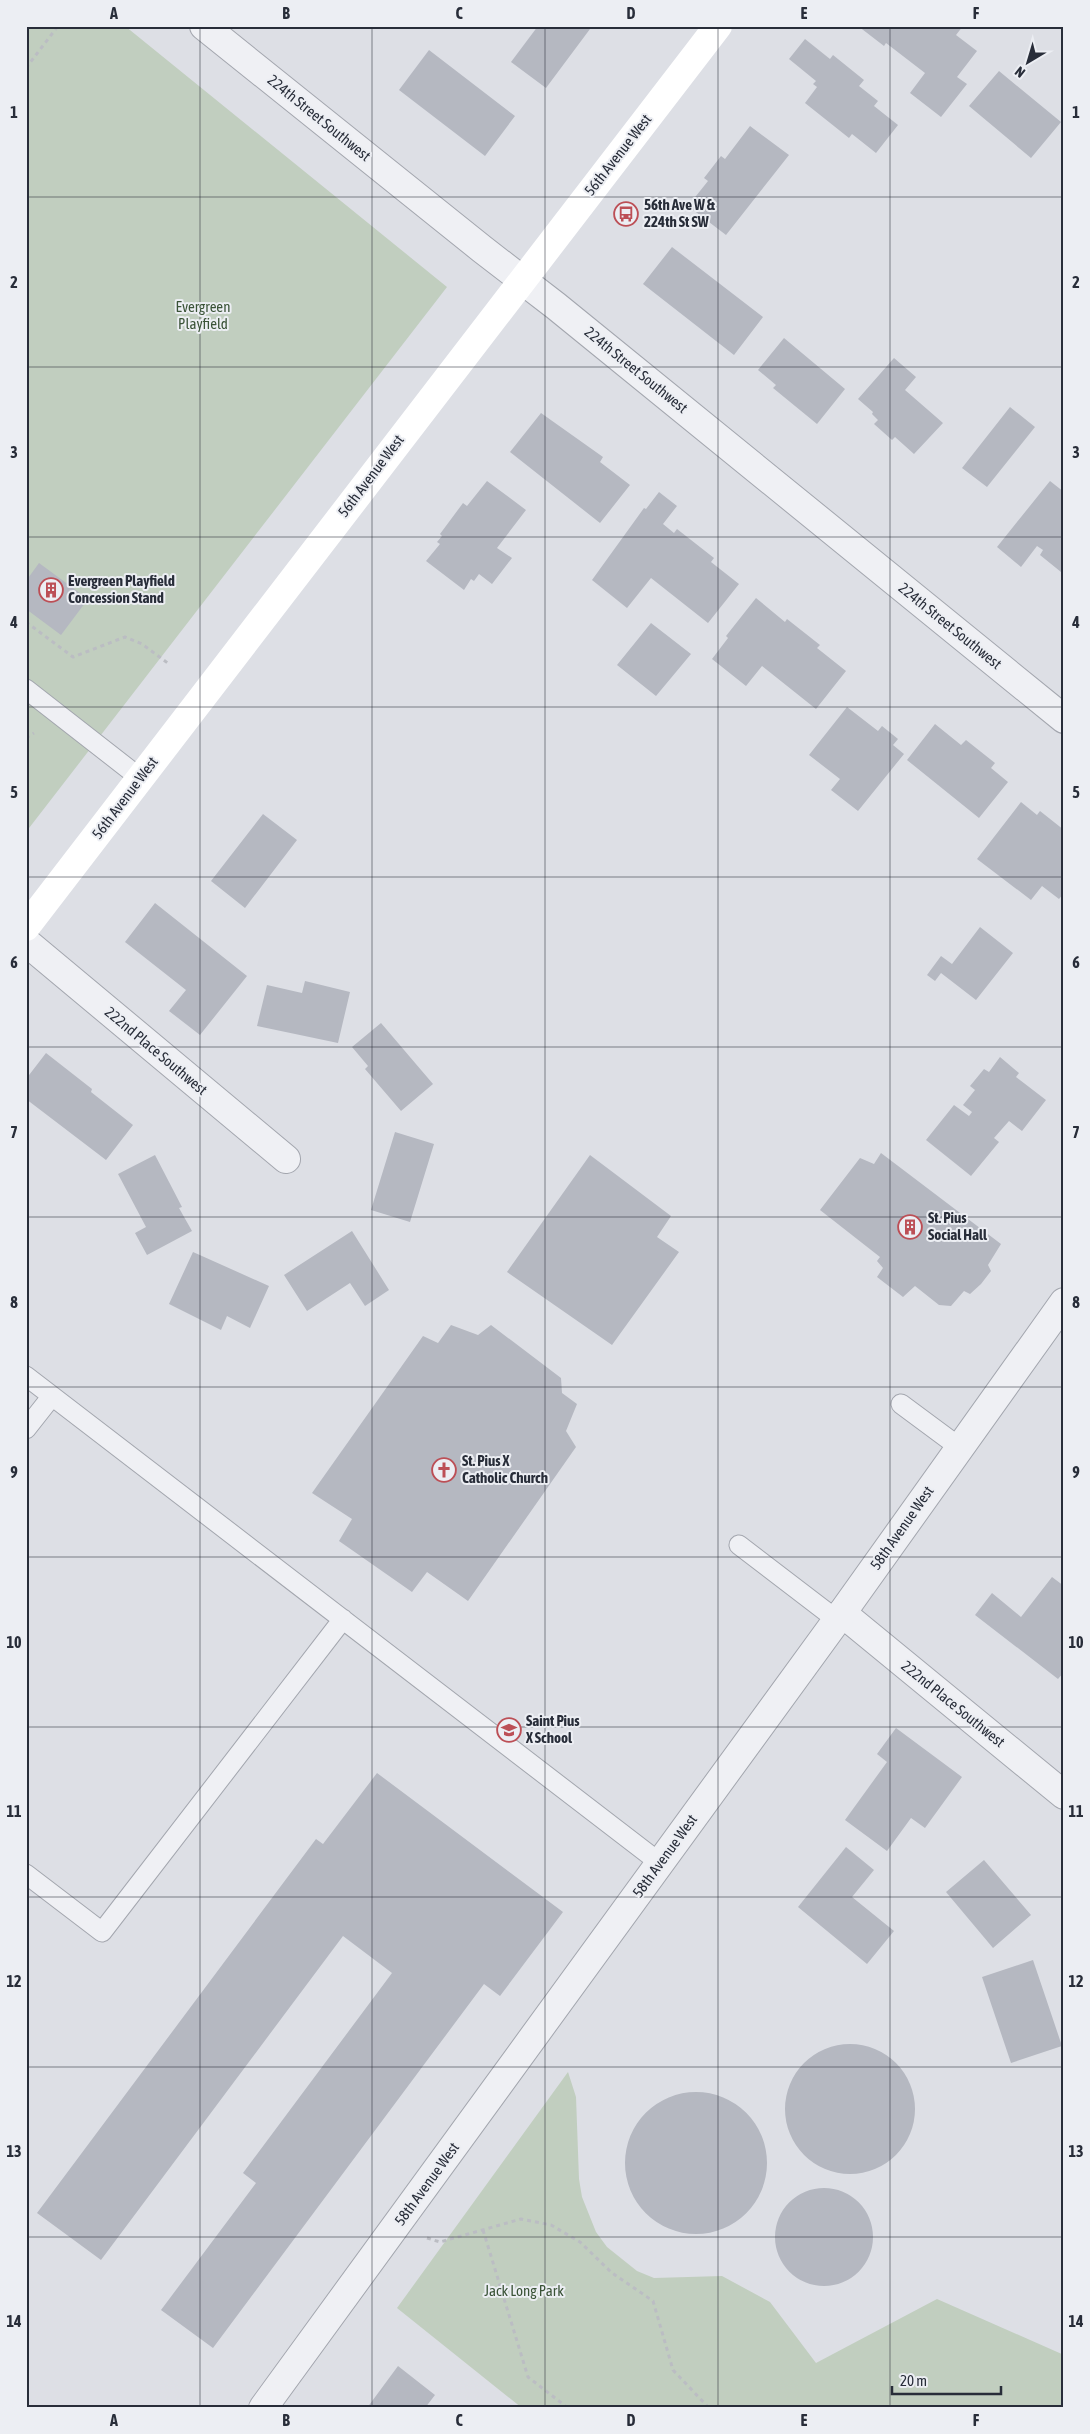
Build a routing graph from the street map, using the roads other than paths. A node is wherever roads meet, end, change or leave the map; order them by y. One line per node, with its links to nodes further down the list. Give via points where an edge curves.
1 (204, 26): 3 (street, 224th Street Southwest)
2 (718, 26): 3 (main road, 56th Avenue West)
3 (522, 279): 5 (street, 224th Street Southwest); 6 (main road, 56th Avenue West)
4 (26, 689): 6 (lane)
5 (1064, 719)
6 (140, 778): 7 (main road, 56th Avenue West)
7 (26, 927)
8 (26, 942): 9 (street, 222nd Place Southwest)
9 (286, 1159)
10 (1064, 1302): 15 (street, 58th Avenue West)
11 (26, 1376): 12 (lane)
12 (52, 1396): 14 (lane); 18 (lane)
13 (901, 1404): 15 (lane)
14 (26, 1429)
15 (959, 1448): 17 (street, 58th Avenue West)
16 (739, 1545): 17 (lane)
17 (840, 1617): 19 (street, 222nd Place Southwest); 20 (street, 58th Avenue West)
18 (343, 1619): 20 (lane); 21 (lane, via 102,1932)
19 (1064, 1795)
20 (660, 1863): 22 (street, 58th Avenue West)
21 (26, 1874)
22 (263, 2408)

